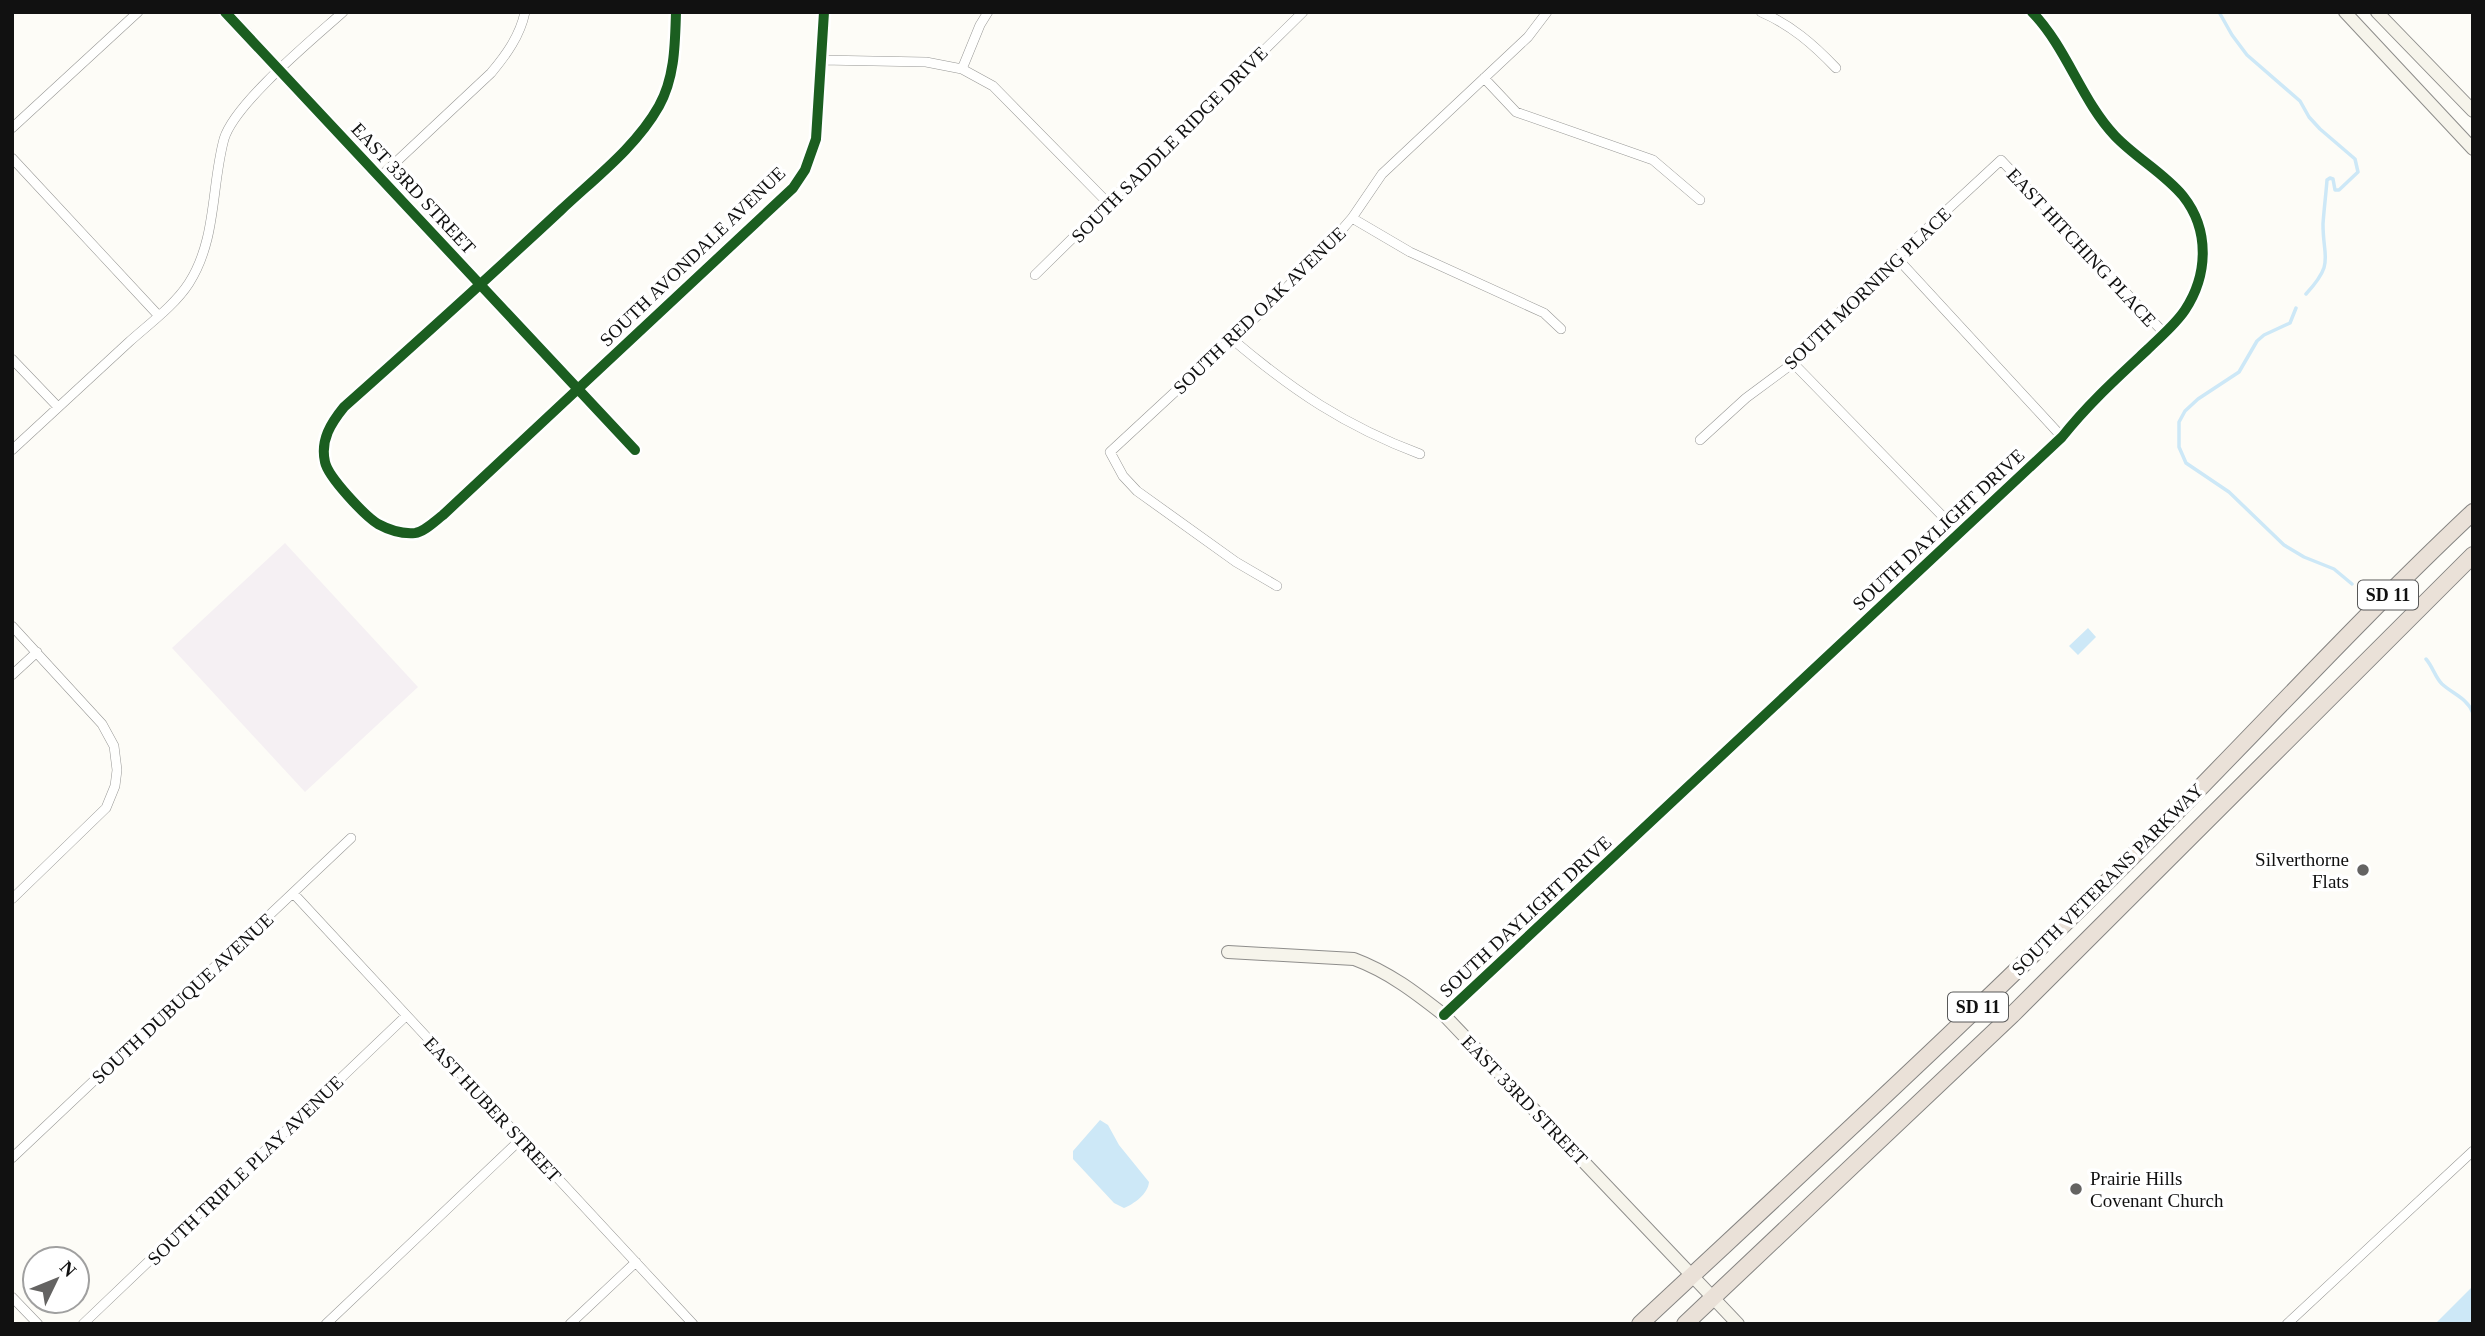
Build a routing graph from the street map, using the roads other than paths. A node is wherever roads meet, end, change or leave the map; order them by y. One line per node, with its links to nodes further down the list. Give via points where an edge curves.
1 (138, 12): 20 (street)
2 (225, 12): 17 (street, EAST 33RD STREET)
3 (343, 12): 17 (street)
4 (525, 12): 24 (street, via 521,28 491,73)
5 (676, 12): 30 (street, via 671,76 650,120)
6 (824, 12): 14 (street, SOUTH AVONDALE AVENUE)
7 (988, 12): 16 (street)
8 (1303, 12): 26 (street, SOUTH SADDLE RIDGE DRIVE)
9 (1547, 12): 18 (street, SOUTH RED OAK AVENUE, via 1528,37)
10 (1761, 12): 15 (street, via 1801,34)
11 (2032, 12): 33 (street, SOUTH DAYLIGHT DRIVE, via 2113,134 2182,195 2201,228 2204,245 2199,279 2185,311)
12 (2345, 12): 21 (street)
13 (2378, 12): 19 (street)
14 (821, 60): 16 (street, via 926,62); 37 (street, SOUTH AVONDALE AVENUE, via 816,139 793,188)
15 (1836, 68)
16 (962, 69): 26 (street, via 993,86)
17 (279, 70): 24 (street, EAST 33RD STREET); 31 (street, via 238,113 225,136 200,263 188,285)
18 (1484, 78): 25 (street, via 1517,112 1653,160); 27 (street, SOUTH RED OAK AVENUE, via 1382,174)
19 (2473, 111)
20 (12, 128)
21 (2473, 149)
22 (12, 158): 31 (street)
23 (2001, 160): 28 (street, SOUTH MORNING PLACE); 33 (street, EAST HITCHING PLACE)
24 (380, 177): 30 (street, EAST 33RD STREET)
25 (1700, 200)
26 (1109, 204): 29 (street, SOUTH SADDLE RIDGE DRIVE)
27 (1352, 218): 32 (street, via 1410,252 1544,313); 34 (street, SOUTH RED OAK AVENUE)
28 (1895, 257): 36 (street, SOUTH MORNING PLACE); 39 (street)
29 (1035, 275)
30 (480, 285): 37 (street, EAST 33RD STREET); 37 (street, SOUTH AVONDALE AVENUE, via 328,426 325,463 335,482 377,523 418,533)
31 (158, 315): 38 (street)
32 (1561, 329)
33 (2164, 333): 39 (street, SOUTH DAYLIGHT DRIVE)
34 (1232, 339): 43 (street, via 1311,401); 47 (street, SOUTH RED OAK AVENUE, via 1110,452 1137,491)
35 (12, 359): 38 (street)
36 (1793, 363): 40 (street, SOUTH MORNING PLACE); 45 (street)
37 (577, 390): 42 (street, EAST 33RD STREET)
38 (58, 407): 41 (street)
39 (2062, 437): 45 (street, SOUTH DAYLIGHT DRIVE)
40 (1700, 440)
41 (12, 450)
42 (635, 450)
43 (1420, 454)
44 (2473, 512): 61 (highway, SOUTH VETERANS PARKWAY / SD 11, via 2047,940)
45 (1959, 533): 55 (street, SOUTH DAYLIGHT DRIVE)
46 (2473, 555): 63 (highway, SOUTH VETERANS PARKWAY / SD 11, via 2012,1015)
47 (1277, 586)
48 (12, 626): 49 (street)
49 (37, 652): 50 (street); 53 (street, via 102,724 114,747 117,777 96,820)
50 (12, 675)
51 (351, 838): 52 (street, SOUTH DUBUQUE AVENUE)
52 (293, 893): 56 (street, EAST HUBER STREET); 59 (street, SOUTH DUBUQUE AVENUE)
53 (12, 899)
54 (1228, 952): 55 (street, EAST 33RD STREET, via 1354,959 1389,975)
55 (1444, 1015): 61 (street, EAST 33RD STREET)
56 (407, 1016): 57 (street, EAST HUBER STREET); 65 (street, SOUTH TRIPLE PLAY AVENUE)
57 (522, 1139): 60 (street, EAST HUBER STREET); 66 (street)
58 (2473, 1151): 72 (street)
59 (12, 1158)
60 (636, 1262): 67 (street); 68 (street, EAST HUBER STREET)
61 (1693, 1275): 63 (street, EAST 33RD STREET); 69 (highway, SOUTH VETERANS PARKWAY / SD 11)
62 (12, 1297): 64 (street)
63 (1713, 1298): 70 (highway, SOUTH VETERANS PARKWAY / SD 11); 71 (street, EAST 33RD STREET)
64 (38, 1324)
65 (83, 1324)
66 (326, 1324)
67 (570, 1324)
68 (694, 1324)
69 (1640, 1324)
70 (1685, 1324)
71 (1738, 1324)
72 (2287, 1324)

